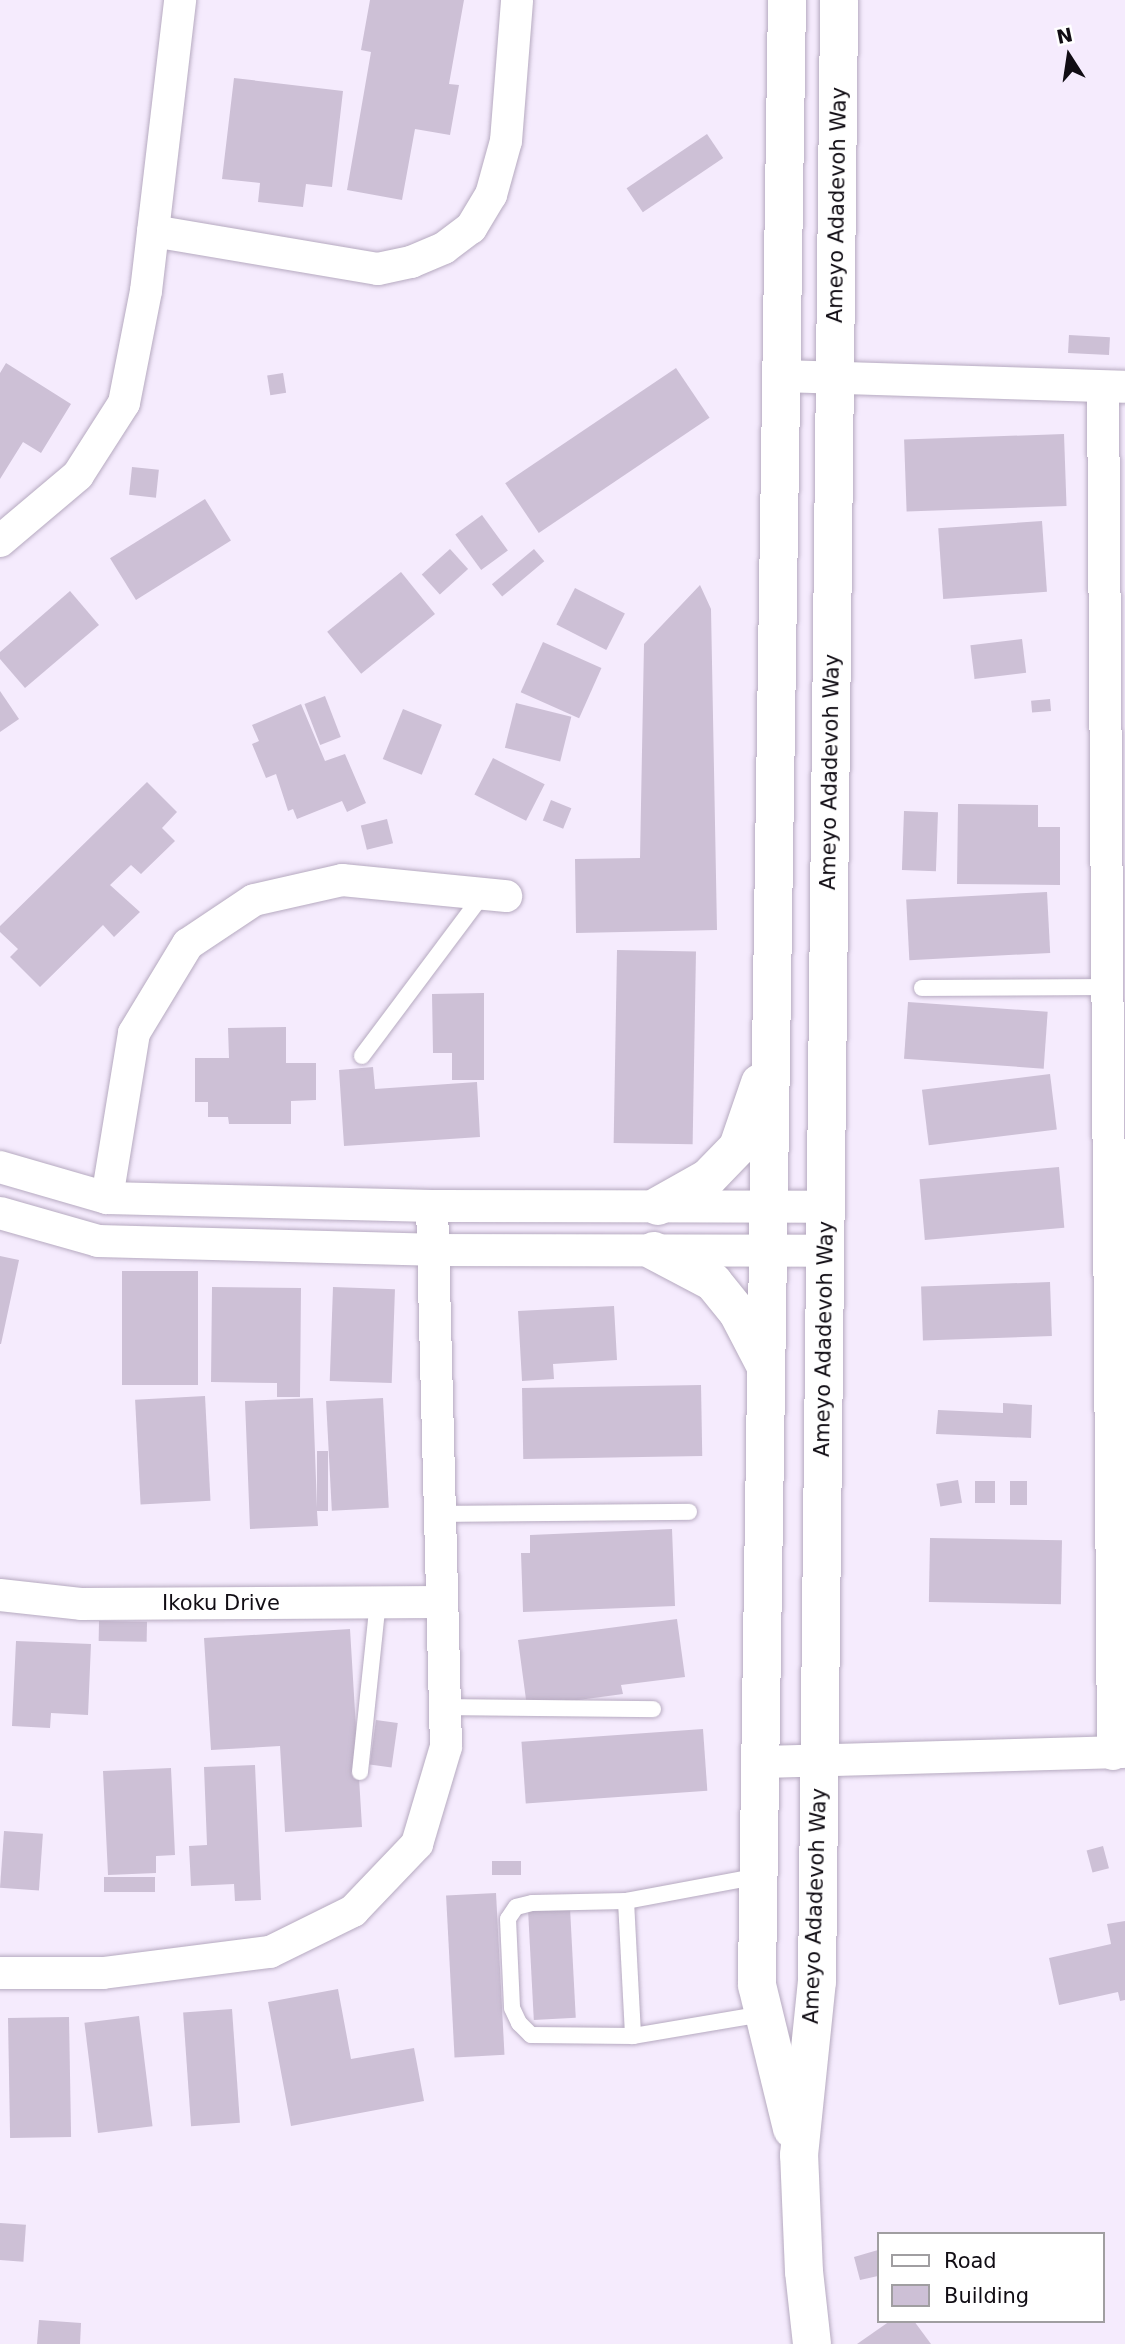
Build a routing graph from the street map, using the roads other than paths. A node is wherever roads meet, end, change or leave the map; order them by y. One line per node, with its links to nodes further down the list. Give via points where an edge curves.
1 (180, 0): 5 (street)
2 (517, 0): 5 (street, via 506,141 491,195 471,228 444,248 378,269)
3 (787, 0): 6 (street)
4 (839, 0): 7 (street, Ameyo Adadevoh Way)
5 (153, 232): 9 (street, via 124,403 78,475)
6 (781, 376): 7 (street); 14 (street)
7 (835, 378): 8 (street); 21 (street, Ameyo Adadevoh Way)
8 (1114, 387): 10 (street)
9 (0, 541)
10 (1115, 841): 12 (street)
11 (495, 894): 15 (lane); 17 (street, via 342,880 254,900 188,944 134,1033)
12 (1106, 987): 13 (lane); 23 (street)
13 (922, 988)
14 (771, 1052): 19 (street, via 738,1147 708,1178); 20 (street)
15 (362, 1056)
16 (0, 1167): 17 (street)
17 (107, 1198): 18 (street)
18 (432, 1206): 19 (street); 24 (street)
19 (658, 1206): 20 (street)
20 (769, 1206): 21 (street); 26 (street)
21 (826, 1207): 27 (street, Ameyo Adadevoh Way)
22 (0, 1213): 24 (street, via 98,1241)
23 (1116, 1227): 36 (street)
24 (432, 1250): 25 (street); 30 (street)
25 (654, 1251): 26 (street); 28 (street, via 713,1282 738,1313)
26 (768, 1251): 27 (street); 28 (street)
27 (825, 1251): 37 (street, Ameyo Adadevoh Way)
28 (767, 1369): 38 (street)
29 (689, 1512): 30 (lane)
30 (440, 1514): 33 (street)
31 (0, 1595): 32 (street, Ikoku Drive, via 81,1604)
32 (378, 1602): 33 (street, Ikoku Drive); 39 (lane)
33 (442, 1602): 34 (street)
34 (445, 1707): 35 (lane); 42 (street, via 446,1747 417,1844 353,1911 270,1952 103,1973)
35 (653, 1709)
36 (1119, 1753): 37 (street)
37 (819, 1759): 38 (street); 45 (street, Ameyo Adadevoh Way, via 817,1982)
38 (761, 1762): 40 (street)
39 (359, 1772)
40 (759, 1876): 41 (lane); 43 (street, via 757,1985)
41 (626, 1901): 44 (lane); 44 (lane, via 532,1903 516,1908 508,1919 512,2008 531,2035)
42 (0, 1973)
43 (763, 2014): 44 (lane); 45 (street)
44 (633, 2036)
45 (799, 2155): 46 (street)
46 (812, 2344)

